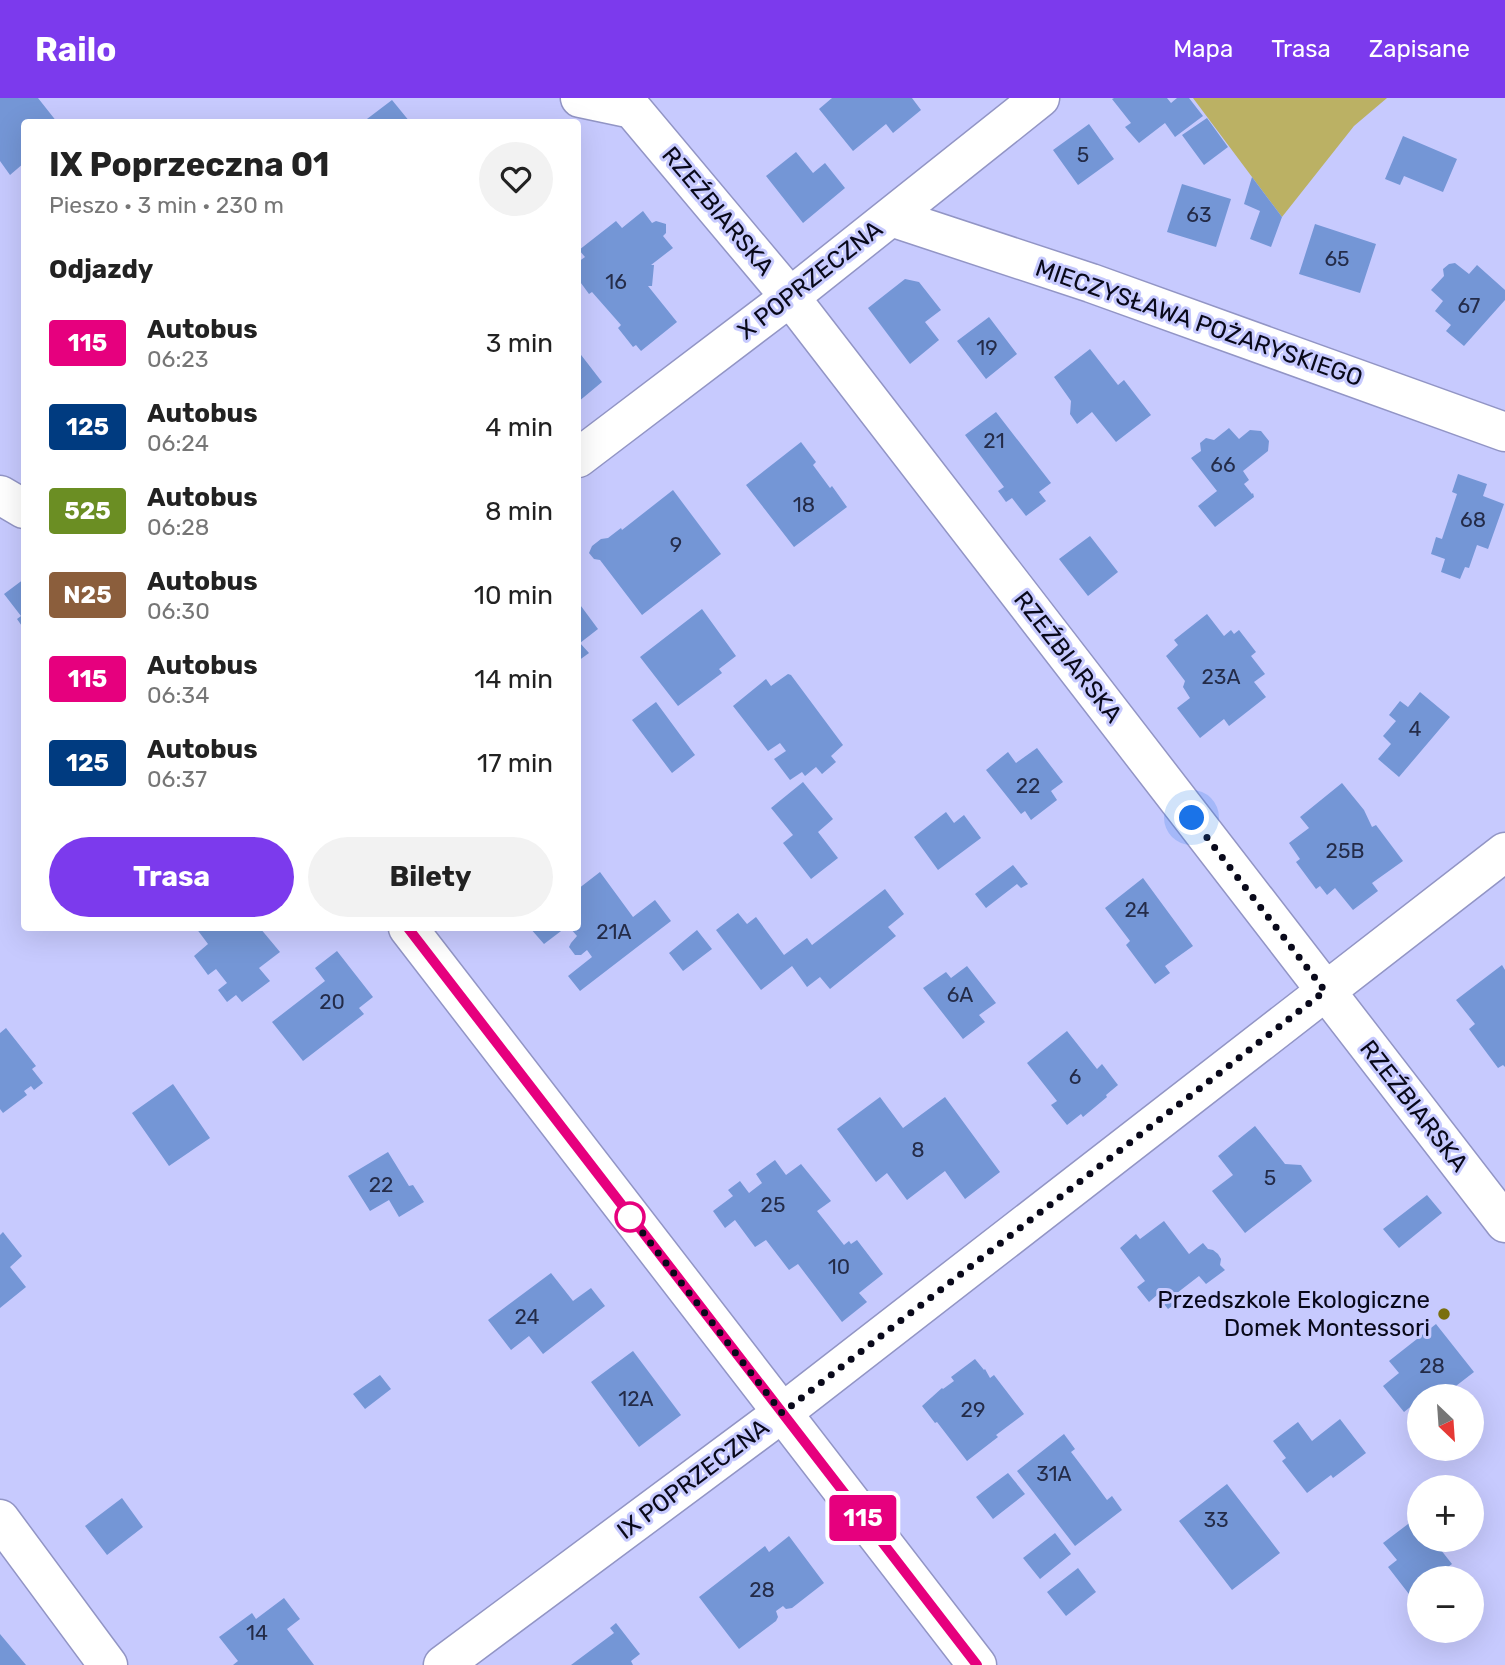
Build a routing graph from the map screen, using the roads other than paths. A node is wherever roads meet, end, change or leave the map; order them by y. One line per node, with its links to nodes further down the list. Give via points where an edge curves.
1 (580, 98): 3 (street)
2 (1040, 98): 4 (street, X POPRZECZNA)
3 (627, 103): 5 (street, RZEŹBIARSKA)
4 (891, 217): 5 (street, X POPRZECZNA); 6 (street, MIECZYSŁAWA POŻARYSKIEGO, via 1091,283)
5 (790, 297): 7 (street, X POPRZECZNA); 12 (street, RZEŹBIARSKA)
6 (1505, 432)
7 (581, 456)
8 (0, 495): 9 (street)
9 (21, 507)
10 (1505, 852): 12 (street, IX POPRZECZNA)
11 (410, 931): 14 (street)
12 (1325, 991): 13 (street, RZEŹBIARSKA); 14 (street, IX POPRZECZNA)
13 (1505, 1223)
14 (782, 1413): 17 (street, IX POPRZECZNA); 18 (street)
15 (0, 1519): 16 (street)
16 (108, 1665)
17 (443, 1665)
18 (977, 1665)

